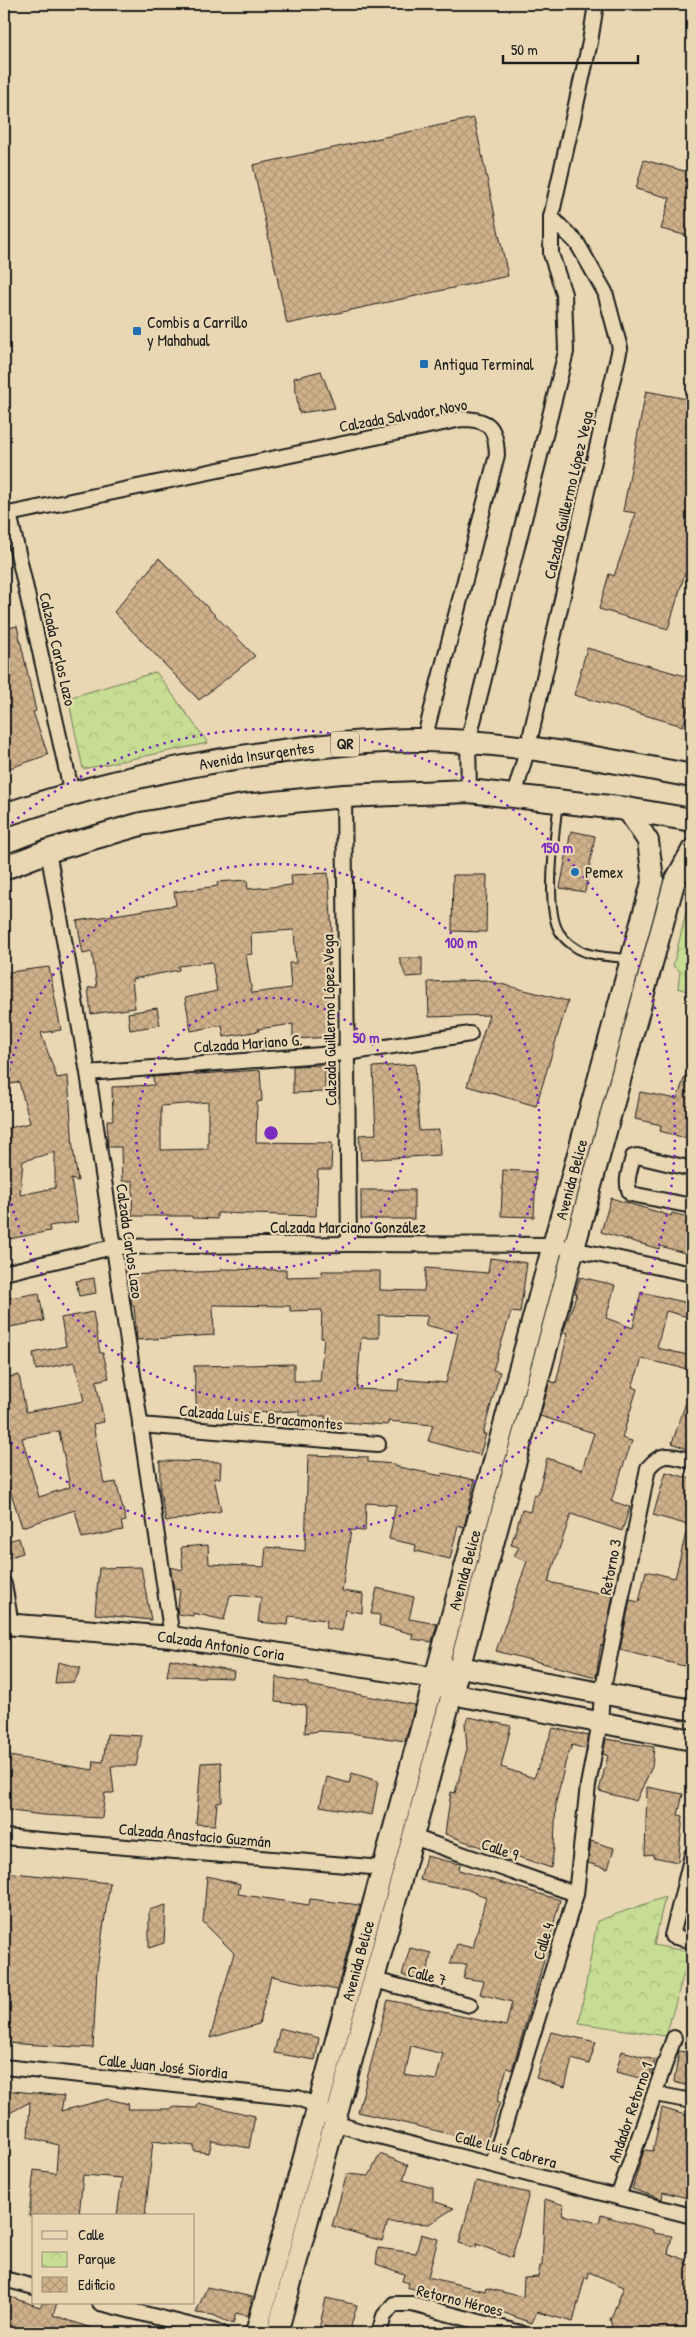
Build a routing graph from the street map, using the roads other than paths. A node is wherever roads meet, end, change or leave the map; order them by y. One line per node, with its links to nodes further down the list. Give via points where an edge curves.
1 (596, 4): 2 (street)
2 (551, 217): 5 (street, via 551,254 564,294 566,352); 6 (street, Calzada Guillermo López Vega, via 578,243 605,292 620,348)
3 (6, 514): 4 (street, Calzada Salvador Novo, via 462,419 479,419 491,427 497,455); 9 (street, Calzada Carlos Lazo)
4 (424, 740): 5 (main road, Avenida Insurgentes / QR); 9 (main road, Avenida Insurgentes / QR, via 330,745 218,759 144,774)
5 (468, 742): 6 (main road, Avenida Insurgentes / QR); 8 (street)
6 (528, 747): 7 (main road, Avenida Insurgentes / QR); 11 (street, Calzada Guillermo López Vega)
7 (692, 776)
8 (469, 791): 10 (main road); 11 (main road)
9 (72, 794): 14 (main road, Avenida Insurgentes / QR)
10 (344, 796): 17 (main road, via 243,806 140,824); 21 (street, Calzada Guillermo López Vega)
11 (514, 796): 12 (main road)
12 (558, 802): 13 (main road); 19 (lane, via 552,872 553,910 559,932 584,952)
13 (628, 809): 15 (main road); 19 (main road, Avenida Belice, via 648,841 653,879)
14 (4, 815)
15 (692, 820)
16 (692, 850): 28 (main road, Avenida Belice, via 674,883)
17 (48, 851): 18 (main road); 22 (street, Calzada Carlos Lazo)
18 (4, 868)
19 (631, 959): 26 (main road, Avenida Belice)
20 (470, 1034): 21 (street, Calzada Mariano G.)
21 (346, 1053): 22 (street, Calzada Mariano G.); 25 (street, Calzada Guillermo López Vega)
22 (88, 1073): 27 (street, Calzada Carlos Lazo)
23 (692, 1169): 24 (street, via 633,1157 628,1188 631,1194)
24 (692, 1206)
25 (348, 1244): 26 (street, Calzada Marciano González); 27 (street, Calzada Marciano González)
26 (553, 1245): 28 (street, Calzada Marciano González); 38 (main road, Avenida Belice)
27 (113, 1247): 29 (street, Calzada Marciano González); 31 (street, Calzada Carlos Lazo)
28 (574, 1249): 30 (street, Calzada Marciano González); 37 (main road, Avenida Belice)
29 (4, 1274)
30 (692, 1274)
31 (140, 1425): 32 (street, Calzada Luis E. Bracamontes); 36 (street, Calzada Carlos Lazo)
32 (378, 1444)
33 (692, 1461): 39 (street, Retorno 3, via 669,1455 656,1458 648,1468)
34 (4, 1584): 35 (street)
35 (8, 1624): 36 (main road, Calzada Antonio Coria)
36 (172, 1637): 38 (main road, Calzada Antonio Coria)
37 (460, 1666): 38 (main road); 39 (main road); 40 (main road, Avenida Belice)
38 (435, 1678): 40 (main road); 47 (main road, Avenida Belice)
39 (602, 1693): 41 (main road); 42 (street, Retorno 3)
40 (452, 1694): 42 (main road); 45 (main road, Avenida Belice)
41 (692, 1710)
42 (600, 1723): 43 (main road); 48 (street, Calle 4, via 588,1785)
43 (692, 1740)
44 (4, 1837): 47 (street, Calzada Anastacio Guzmán)
45 (413, 1837): 48 (street, Calle 9); 50 (main road, Avenida Belice)
46 (692, 1855): 49 (street, via 672,1936)
47 (382, 1868): 56 (main road, Avenida Belice)
48 (576, 1894): 58 (street, Calle 4)
49 (692, 1941)
50 (374, 1980): 51 (street, Calle 7); 57 (main road, Avenida Belice)
51 (470, 2005)
52 (674, 2038): 54 (street, Andador Retorno 1)
53 (4, 2067): 56 (street, Calle Juan José Siordia, via 298,2098)
54 (655, 2094): 55 (street); 59 (street, Andador Retorno 1)
55 (692, 2101)
56 (318, 2106): 57 (street); 65 (main road, Avenida Belice)
57 (335, 2123): 58 (street, Calle Luis Cabrera); 66 (main road, Avenida Belice)
58 (493, 2163): 59 (street, Calle Luis Cabrera)
59 (618, 2197): 60 (street, Calle Luis Cabrera)
60 (692, 2216)
61 (4, 2279): 62 (street)
62 (32, 2286)
63 (104, 2304): 64 (street)
64 (220, 2333)
65 (256, 2333)
66 (277, 2333)
67 (379, 2333): 68 (street, Retorno Héroes, via 384,2316 394,2304 412,2304)
68 (522, 2333)

